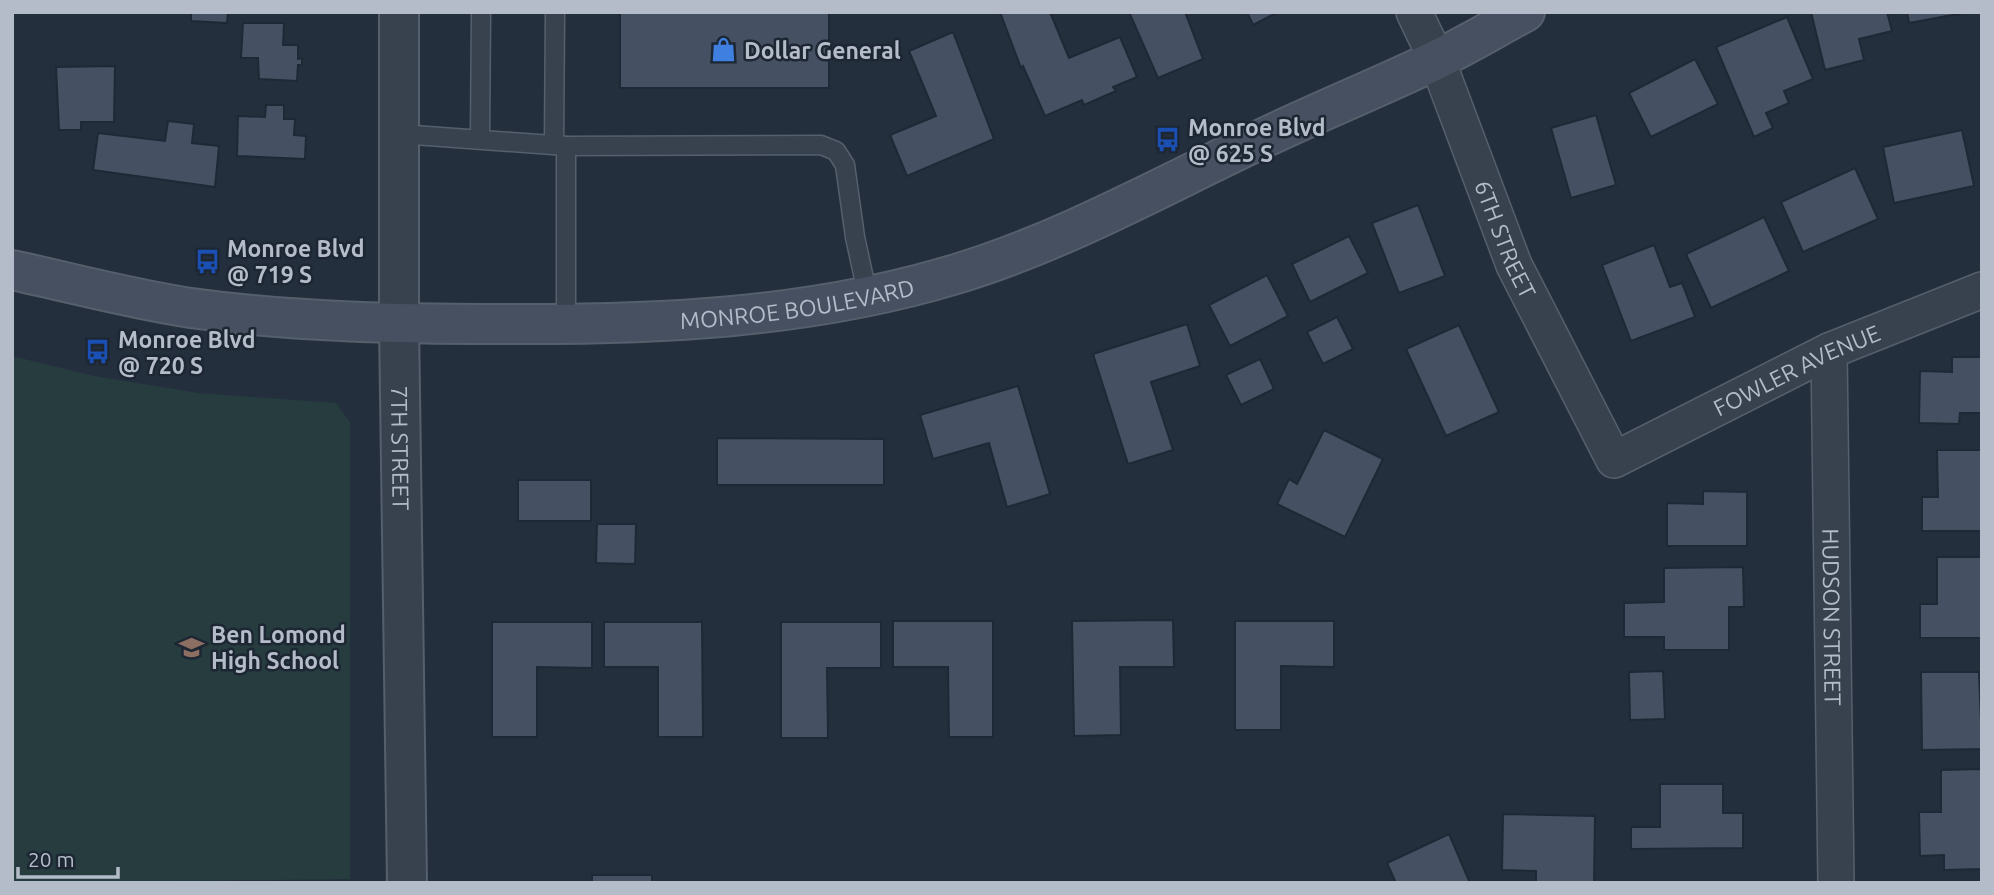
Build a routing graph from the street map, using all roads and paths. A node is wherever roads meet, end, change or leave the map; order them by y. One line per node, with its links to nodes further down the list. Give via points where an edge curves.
1 (399, 12): 7 (street, 7TH STREET)
2 (481, 12): 8 (lane)
3 (555, 12): 9 (lane)
4 (1414, 12): 6 (street, 6TH STREET)
5 (1525, 12): 6 (main road, MONROE BOULEVARD)
6 (1437, 60): 12 (main road, MONROE BOULEVARD, via 1268,135 1089,223 959,273); 16 (street, 6TH STREET, via 1514,265)
7 (400, 134): 8 (lane); 13 (street, 7TH STREET)
8 (480, 137): 9 (lane)
9 (560, 145): 12 (lane, via 821,145 835,151 845,165); 14 (lane)
10 (12, 270): 13 (main road, MONROE BOULEVARD, via 191,307 277,318)
11 (1982, 290): 15 (street, FOWLER AVENUE)
12 (868, 296): 14 (main road, MONROE BOULEVARD, via 735,317)
13 (399, 324): 14 (main road, MONROE BOULEVARD); 17 (street, 7TH STREET)
14 (566, 325)
15 (1829, 351): 16 (street, FOWLER AVENUE); 18 (street, HUDSON STREET)
16 (1614, 460)
17 (407, 883)
18 (1836, 883)

